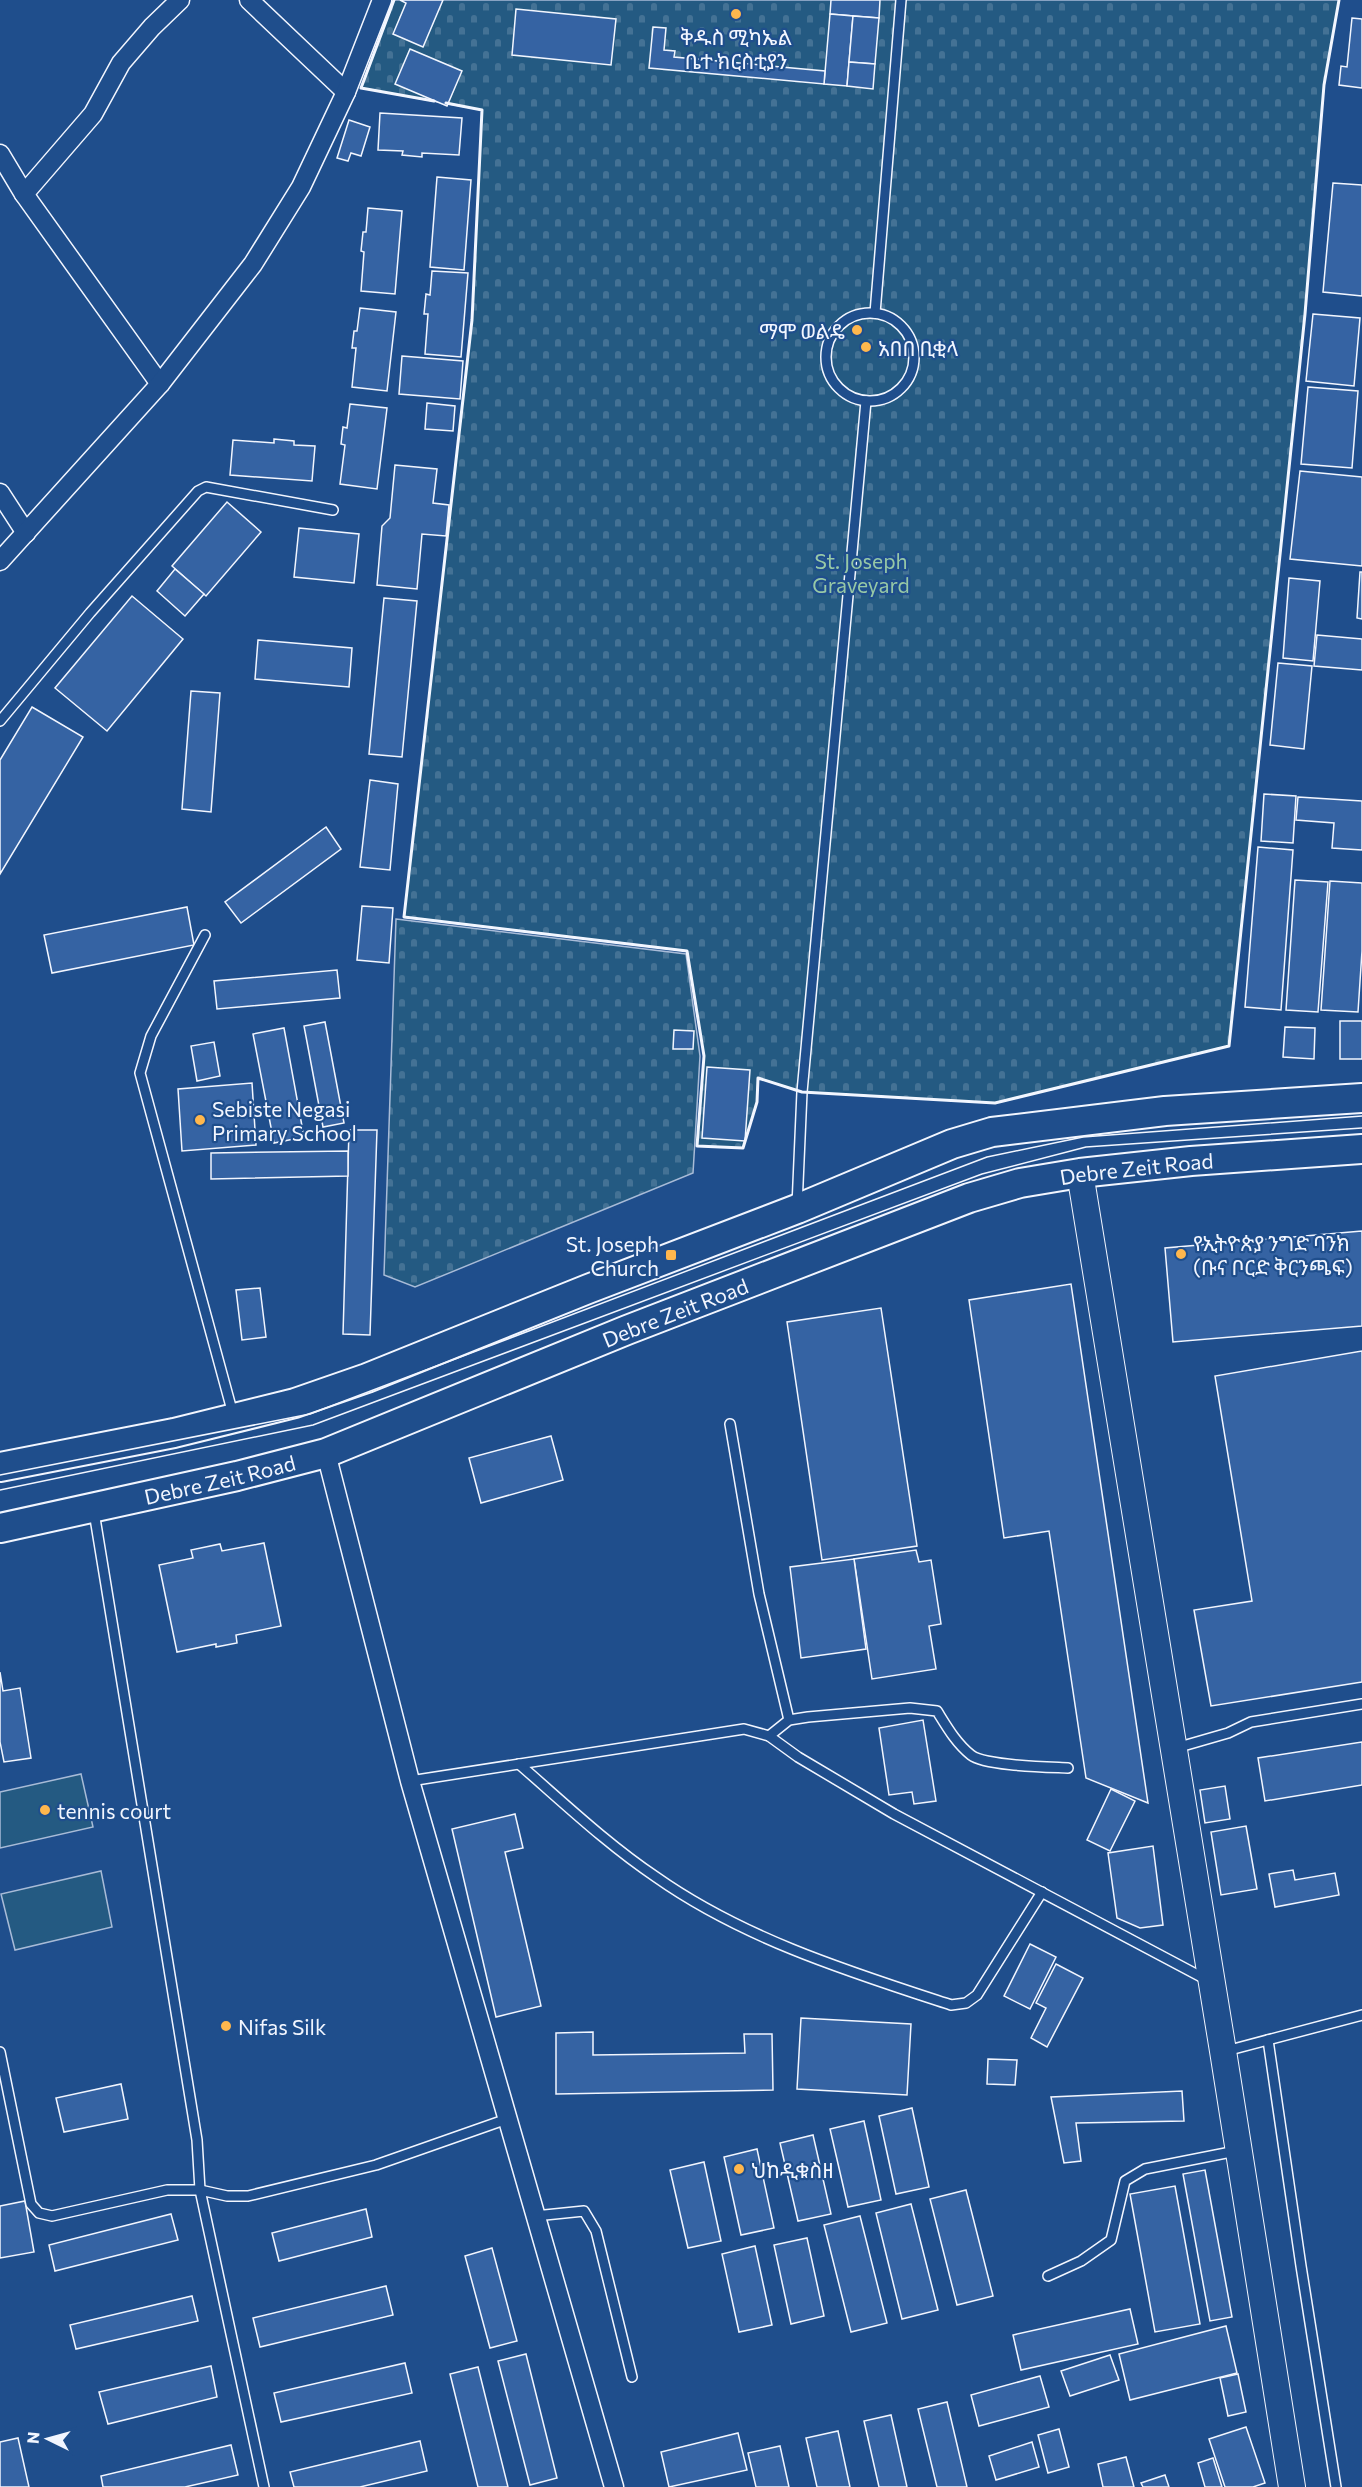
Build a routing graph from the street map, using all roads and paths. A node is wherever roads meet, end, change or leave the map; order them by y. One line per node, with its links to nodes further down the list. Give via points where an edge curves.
1 (180, 0): 7 (street, via 121,63 93,114)
2 (249, 0): 5 (street)
3 (382, 0): 5 (street)
4 (901, 0): 8 (lane)
5 (346, 92): 9 (street, via 302,187 253,264)
6 (0, 154): 7 (street)
7 (24, 194): 9 (street)
8 (875, 313): 10 (lane, via 891,318 904,330 912,345 914,362 909,378 898,392 882,400); 10 (lane, via 858,315 843,323 832,336 826,353 828,370 836,385 849,396)
9 (160, 384): 13 (street)
10 (866, 401): 20 (lane, via 802,1092)
11 (0, 493): 13 (street)
12 (333, 510): 15 (lane, via 206,487 198,491)
13 (26, 533): 14 (street)
14 (0, 561)
15 (0, 721)
16 (205, 935): 21 (lane, via 151,1036 140,1073)
17 (1362, 1098): 20 (main road, via 1165,1111 992,1132 952,1144)
18 (1362, 1149): 19 (main road, Debre Zeit Road)
19 (1080, 1173): 23 (main road, Debre Zeit Road, via 1020,1183 969,1198 627,1330); 30 (main road)
20 (797, 1209): 21 (main road, via 367,1378)
21 (234, 1419): 24 (main road)
22 (730, 1424): 28 (lane, via 759,1594)
23 (326, 1453): 25 (main road, Debre Zeit Road); 33 (street)
24 (0, 1467)
25 (93, 1509): 26 (main road, Debre Zeit Road); 42 (lane, via 197,2139)
26 (0, 1528)
27 (1362, 1704): 30 (lane, via 1251,1722 1228,1733)
28 (789, 1720): 29 (lane); 32 (lane, via 910,1708 937,1711 973,1757 1010,1765)
29 (769, 1736): 31 (lane, via 744,1729); 34 (lane, via 894,1814)
30 (1174, 1748): 35 (main road)
31 (519, 1764): 33 (lane); 34 (lane, via 619,1851 657,1879 726,1919 838,1969 951,2005 966,2003 977,1995)
32 (1068, 1768)
33 (410, 1781): 40 (street)
34 (1042, 1892): 35 (lane)
35 (1211, 1982): 38 (main road)
36 (1362, 2015): 37 (lane)
37 (1268, 2040): 38 (lane); 49 (lane)
38 (1223, 2051): 41 (main road)
39 (0, 2052): 42 (lane, via 31,2204 39,2213 52,2216 167,2190)
40 (507, 2119): 42 (lane, via 376,2165 249,2196); 43 (street)
41 (1239, 2151): 44 (lane, via 1145,2169 1125,2181 1111,2240 1082,2261); 48 (main road)
42 (200, 2190): 46 (lane)
43 (535, 2216): 45 (lane, via 584,2211 596,2230); 47 (street)
44 (1048, 2276)
45 (632, 2377)
46 (264, 2487)
47 (614, 2487)
48 (1292, 2487)
49 (1336, 2487)

